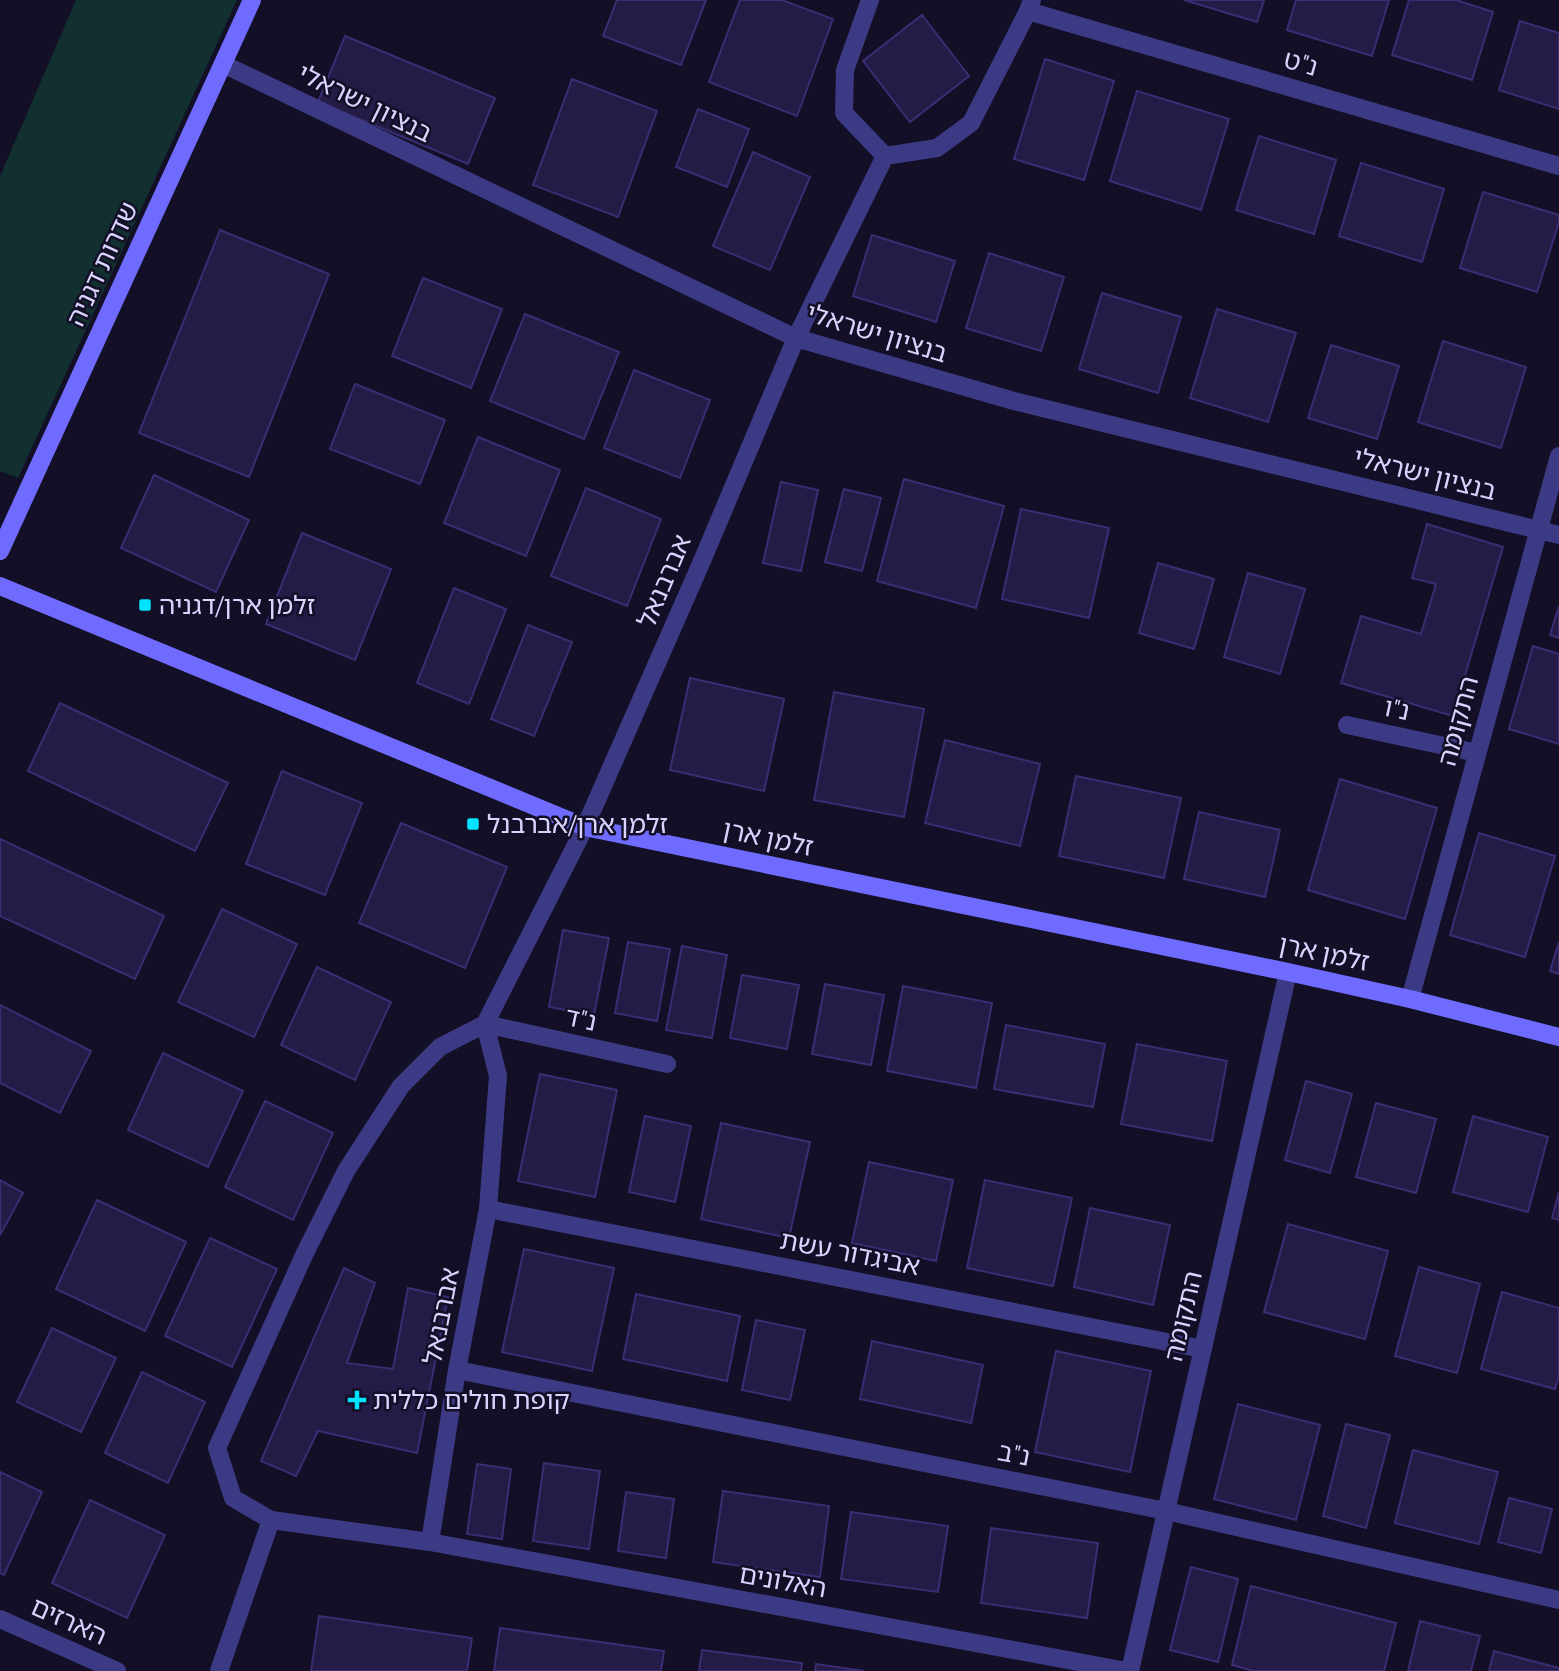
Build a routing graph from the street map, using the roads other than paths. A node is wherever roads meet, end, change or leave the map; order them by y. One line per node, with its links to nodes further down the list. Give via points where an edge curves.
1 (252, 0): 4 (street, שדרות דגניה)
2 (870, 0): 5 (street, via 845,71 844,113)
3 (1030, 6): 5 (street, via 971,122 937,148); 6 (street, נ"ט)
4 (223, 64): 7 (street, בנציון ישראלי); 11 (street, שדרות דגניה)
5 (885, 156): 7 (street, אברבנאל)
6 (1559, 166)
7 (796, 338): 9 (street, בנציון ישראלי, via 1014,401); 15 (street, אברבנאל)
8 (1559, 456): 9 (street, התקומה)
9 (1538, 528): 10 (street, בנציון ישראלי); 14 (street, התקומה)
10 (1559, 535)
11 (0, 551)
12 (0, 586): 15 (street, זלמן ארן)
13 (1348, 725): 14 (street, נ"ו)
14 (1477, 753): 17 (street, התקומה)
15 (585, 827): 16 (street, זלמן ארן); 18 (street, אברבנאל)
16 (1288, 972): 17 (street, זלמן ארן); 22 (street, התקומה)
17 (1410, 999): 19 (street, זלמן ארן)
18 (485, 1024): 20 (street, נ"ד); 21 (street, אברבנאל, via 498,1076); 25 (street, via 440,1047 401,1086 346,1171 217,1448 233,1498)
19 (1559, 1037)
20 (667, 1064)
21 (488, 1209): 22 (street, אביגדור עשת); 23 (street, אברבנאל)
22 (1203, 1349): 24 (street, התקומה)
23 (457, 1370): 24 (street, נ"ב); 26 (street, אברבנאל)
24 (1166, 1511): 27 (street, נ"ב); 31 (street, התקומה)
25 (271, 1520): 26 (street); 30 (street)
26 (430, 1542): 31 (street, האלונים)
27 (1559, 1600)
28 (0, 1619): 29 (street, הארזים)
29 (117, 1671)
30 (219, 1671)
31 (1129, 1671)

